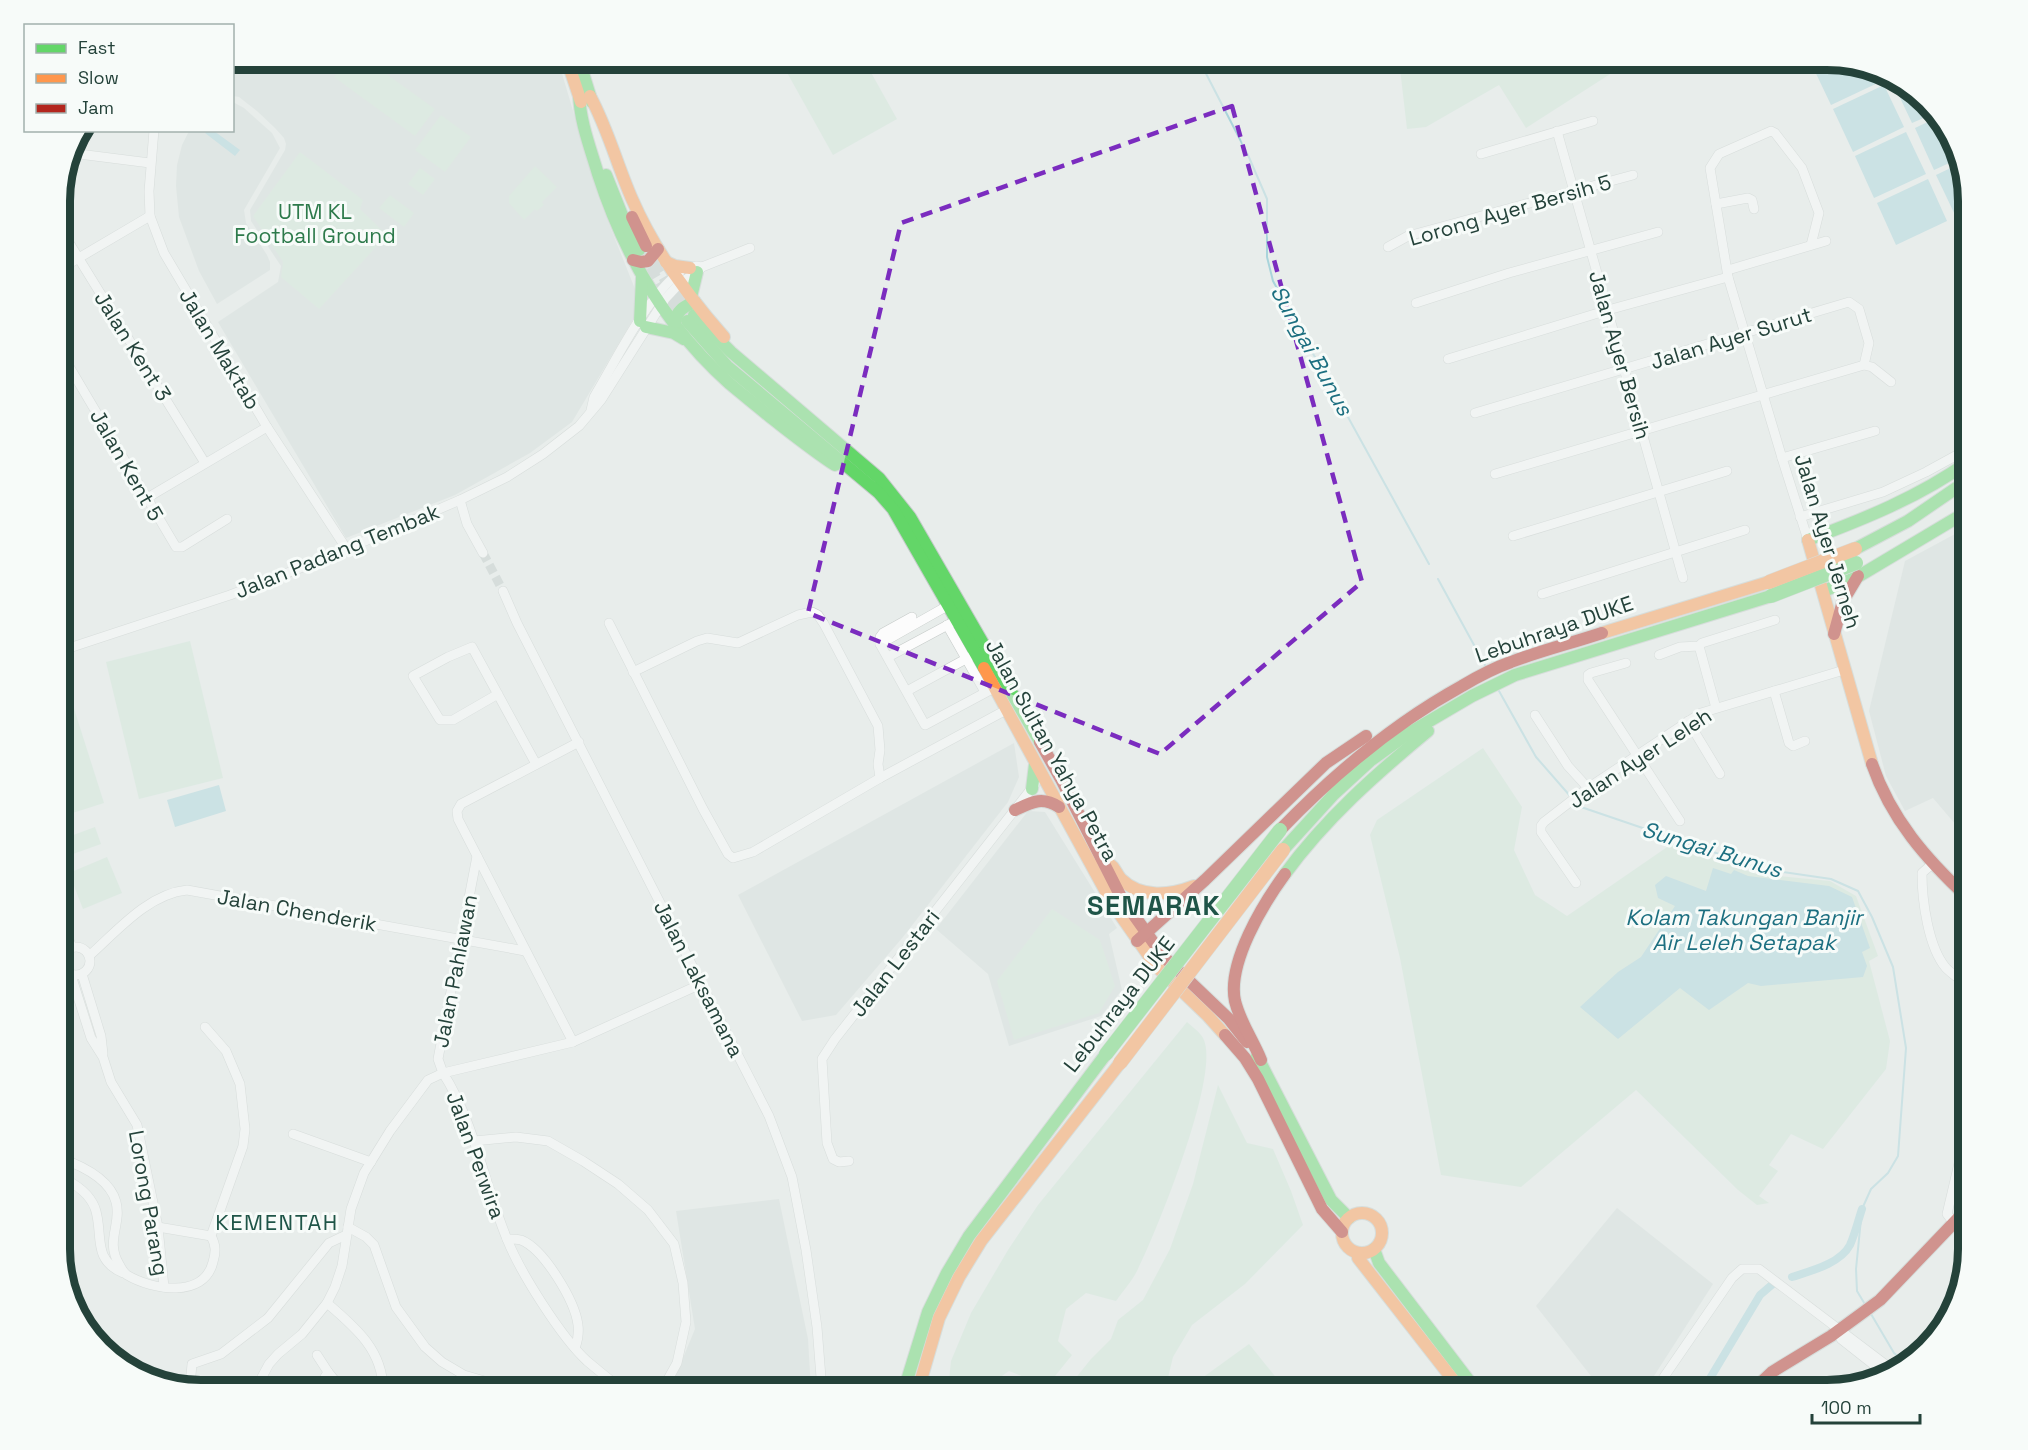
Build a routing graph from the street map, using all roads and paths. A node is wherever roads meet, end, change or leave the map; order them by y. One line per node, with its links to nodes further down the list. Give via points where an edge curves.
1 (572, 70): 3 (main road)
2 (581, 70): 3 (main road)
3 (585, 95): 21 (main road, via 624,220)
4 (1593, 121): 5 (street)
5 (1557, 131): 8 (street); 11 (street, Jalan Ayer Bersih)
6 (154, 132): 9 (street, Jalan Maktab)
7 (79, 154): 9 (street)
8 (1481, 154)
9 (150, 163): 14 (street, Jalan Maktab)
10 (1633, 175): 11 (street, Lorong Ayer Bersih 5)
11 (1574, 191): 19 (street, Lorong Ayer Bersih 5, via 1408,236); 22 (street, Jalan Ayer Bersih)
12 (1716, 204): 13 (street, via 1748,198); 18 (street, Jalan Ayer Jerneh, via 1710,168 1719,154 1771,131 1808,180 1819,213); 27 (street, Jalan Ayer Jerneh)
13 (1754, 209)
14 (150, 216): 23 (street); 44 (street, Jalan Maktab, via 176,275)
15 (1658, 232): 22 (street)
16 (1826, 241): 18 (street)
17 (71, 245): 23 (street, Jalan Kent 3)
18 (1811, 245): 27 (street)
19 (1388, 247)
20 (750, 248): 26 (street, Jalan Padang Tembak)
21 (644, 251): 24 (main road); 28 (main road)
22 (1591, 251): 31 (street); 32 (street, Jalan Ayer Bersih)
23 (79, 258): 25 (street); 49 (street, Jalan Kent 3)
24 (666, 262): 26 (main road); 29 (main road)
25 (71, 263)
26 (697, 269): 29 (street, Jalan Padang Tembak); 33 (main road)
27 (1728, 273): 32 (street); 35 (street, Jalan Ayer Jerneh)
28 (642, 277): 30 (main road); 34 (main road)
29 (678, 280): 30 (street, Jalan Padang Tembak); 33 (main road)
30 (658, 302): 33 (main road); 34 (street, Jalan Padang Tembak)
31 (1416, 303)
32 (1608, 310): 37 (street); 40 (street, Jalan Ayer Bersih)
33 (688, 311): 36 (main road); 52 (main road, Jalan Sultan Yahya Petra, via 727,366); 98 (main road, Jalan Sultan Yahya Petra, via 730,352 887,486 910,517)
34 (643, 324): 36 (main road); 57 (street, Jalan Padang Tembak, via 579,426 507,477)
35 (1744, 334): 38 (street, Jalan Ayer Surut, via 1849,302 1859,309 1869,343); 40 (street, Jalan Ayer Surut); 42 (street, Jalan Ayer Jerneh)
36 (688, 341): 52 (main road, via 729,383 802,442 829,462)
37 (1448, 359)
38 (1864, 365): 41 (street); 42 (street)
39 (71, 370): 56 (street, Jalan Kent 5)
40 (1624, 370): 43 (street, Jalan Ayer Surut); 46 (street, Jalan Ayer Bersih)
41 (1891, 382)
42 (1763, 395): 46 (street); 48 (street, Jalan Ayer Jerneh)
43 (1475, 412)
44 (267, 427): 49 (street); 65 (street, Jalan Maktab)
45 (1875, 431): 48 (street)
46 (1642, 432): 53 (street); 55 (street, Jalan Ayer Bersih)
47 (1958, 454): 60 (street, via 1883,492)
48 (1782, 458): 60 (street, Jalan Ayer Jerneh)
49 (205, 463): 56 (street)
50 (1958, 469): 64 (main road, via 1916,496)
51 (1727, 471): 55 (street)
52 (852, 472): 73 (main road, Jalan Sultan Yahya Petra, via 893,508)
53 (1495, 474)
54 (1958, 487): 68 (main road, Lebuhraya DUKE)
55 (1659, 492): 63 (street); 66 (street, Jalan Ayer Bersih)
56 (147, 498): 61 (street, Jalan Kent 5, via 176,547)
57 (460, 500): 65 (street, Jalan Padang Tembak); 67 (street, via 467,524)
58 (1958, 505): 68 (main road, Lebuhraya DUKE, via 1901,541)
59 (1958, 516): 68 (main road)
60 (1800, 517): 64 (street, Jalan Ayer Jerneh)
61 (227, 519)
62 (1745, 530): 66 (street)
63 (1513, 536)
64 (1808, 540): 71 (main road, Jalan Ayer Jerneh)
65 (345, 548): 81 (street, Jalan Padang Tembak, via 230,595)
66 (1676, 552): 69 (street, Jalan Ayer Bersih); 72 (street)
67 (483, 553)
68 (1857, 562): 71 (main road); 78 (main road); 92 (main road, Lebuhraya DUKE, bridge, via 1769,582 1509,662); 93 (main road, Lebuhraya DUKE, bridge, via 1772,596 1515,675)
69 (1683, 578)
70 (503, 591): 100 (street, Jalan Laksamana)
71 (1824, 591): 78 (main road, Jalan Ayer Jerneh)
72 (1542, 594)
73 (949, 605): 76 (main road, Jalan Sultan Yahya Petra); 79 (street)
74 (912, 617): 79 (street, via 883,633)
75 (1775, 620): 80 (street)
76 (952, 622): 83 (main road, Jalan Sultan Yahya Petra); 84 (street)
77 (609, 623): 87 (street)
78 (1834, 634): 86 (main road, Jalan Ayer Jerneh)
79 (880, 644): 84 (street)
80 (1699, 646): 82 (street, via 1680,647); 94 (street)
81 (71, 647)
82 (1659, 655)
83 (971, 656): 88 (main road, Jalan Sultan Yahya Petra); 90 (street)
84 (888, 657): 90 (street)
85 (1626, 663): 101 (street, via 1588,675 1588,680)
86 (1844, 670): 89 (street, Jalan Ayer Leleh); 114 (main road, Jalan Ayer Jerneh, via 1887,801)
87 (633, 672): 105 (street, via 697,641 707,638 738,643 812,612 824,624 878,726); 105 (street, via 703,809 733,858 753,852)
88 (989, 690): 90 (street, via 925,724); 95 (main road, Jalan Sultan Yahya Petra)
89 (1774, 690): 94 (street, Jalan Ayer Leleh); 99 (street, via 1789,743 1793,746)
90 (907, 691)
91 (498, 694): 91 (street, via 453,720 440,720 413,676 472,647); 102 (street)
92 (1438, 698): 115 (main road, via 1401,713 1326,763); 170 (main road, Lebuhraya DUKE, bridge, via 1344,766 1280,830 969,1236 928,1312)
93 (1470, 698): 133 (main road, via 1408,747 1322,829 1267,900 1252,926 1234,978 1237,1007); 171 (main road, Lebuhraya DUKE, bridge, via 1426,721 1352,776 1283,850 981,1241 939,1318)
94 (1716, 708): 97 (street, Jalan Ayer Leleh)
95 (1006, 710): 103 (main road, Jalan Sultan Yahya Petra); 105 (street)
96 (1535, 715): 107 (street, via 1568,766)
97 (1688, 721): 101 (street, Jalan Ayer Leleh); 104 (street)
98 (1036, 735): 103 (main road, via 1041,754); 106 (main road, Jalan Sultan Yahya Petra)
99 (1804, 741)
100 (579, 742): 102 (street); 128 (street, Jalan Laksamana)
101 (1637, 754): 107 (street, Jalan Ayer Leleh); 111 (street)
102 (536, 764): 112 (street, via 461,804 458,819)
103 (1038, 769): 106 (main road); 108 (main road); 109 (main road, Jalan Sultan Yahya Petra)
104 (1720, 774)
105 (880, 778)
106 (1062, 781): 113 (main road, Jalan Sultan Yahya Petra)
107 (1588, 788): 116 (street, Jalan Ayer Leleh, via 1541,826 1541,832)
108 (1032, 789): 110 (street, Jalan Lestari)
109 (1062, 809): 110 (main road, via 1042,798); 120 (main road, Jalan Sultan Yahya Petra, via 1112,903)
110 (1015, 810): 137 (street, Jalan Lestari, via 822,1059 827,1143 833,1159)
111 (1680, 821)
112 (477, 856): 117 (street); 118 (street, Jalan Pahlawan)
113 (1101, 859): 115 (main road, via 1122,880 1149,893 1170,893); 120 (main road, Jalan Sultan Yahya Petra)
114 (1931, 865): 119 (main road, Jalan Ayer Jerneh); 127 (street, via 1922,873 1922,889 1935,951)
115 (1205, 880): 120 (main road)
116 (1576, 883)
117 (492, 884): 118 (street, via 481,880); 123 (street)
118 (471, 888): 121 (street, Jalan Pahlawan)
119 (1958, 889)
120 (1141, 937): 133 (main road, Jalan Sultan Yahya Petra, via 1229,1019); 147 (main road, Jalan Sultan Yahya Petra, via 1156,966 1229,1037 1245,1058 1322,1209)
121 (462, 938): 123 (street, Jalan Chenderik); 124 (street, Jalan Chenderik, via 187,890 153,900); 134 (street, Jalan Pahlawan, via 438,1059)
122 (72, 947): 124 (street, via 84,949)
123 (525, 951): 131 (street)
124 (89, 956): 125 (street, via 90,964)
125 (82, 974): 126 (street); 132 (street, Lorong Parang, via 101,1036)
126 (71, 975)
127 (1958, 978)
128 (701, 984): 131 (street); 169 (street, Jalan Laksamana, via 769,1116 792,1177 806,1250)
129 (71, 988): 132 (street, Lorong Parang, via 91,1038)
130 (205, 1027): 148 (street, via 226,1051 240,1084 245,1129 243,1146)
131 (573, 1042): 134 (street)
132 (103, 1056): 145 (street, Lorong Parang, via 111,1082 137,1125)
133 (1261, 1060): 142 (main road, Jalan Sultan Yahya Petra, via 1331,1200)
134 (443, 1073): 136 (street, Jalan Perwira, via 460,1101); 138 (street, Jalan Pahlawan, via 428,1080)
135 (293, 1134): 138 (street)
136 (474, 1140): 149 (street, Jalan Perwira); 168 (street, via 516,1137 548,1141 618,1184 648,1210 674,1244 683,1283 686,1322 677,1364)
137 (849, 1161)
138 (370, 1162): 146 (street, Jalan Pahlawan, via 359,1184)
139 (71, 1164): 152 (street, via 110,1190 116,1202 113,1253)
140 (1958, 1167): 144 (street, via 1947,1214)
141 (71, 1182): 152 (street, via 91,1201 106,1262)
142 (1349, 1218): 147 (main road); 150 (main road, via 1365,1214 1377,1221 1381,1237)
143 (1958, 1219): 144 (main road)
144 (1954, 1223): 155 (main road, via 1884,1294)
145 (158, 1227): 148 (street); 153 (street, Lorong Parang)
146 (347, 1231): 154 (street, Jalan Pahlawan, via 342,1266); 161 (street, via 329,1243 268,1318 221,1354 192,1364); 166 (street, via 366,1237 374,1245 396,1307 425,1347 464,1375)
147 (1342, 1232): 151 (main road, Jalan Sultan Yahya Petra, via 1348,1247)
148 (211, 1236): 153 (street, via 215,1251 205,1278 196,1285)
149 (507, 1239): 156 (street, Jalan Perwira, via 533,1288); 156 (street, Jalan Perwira, via 520,1240 532,1247 564,1289 578,1323)
150 (1374, 1249): 151 (main road); 173 (main road, via 1379,1263)
151 (1358, 1252): 172 (main road, Jalan Sultan Yahya Petra, via 1358,1258)
152 (125, 1273): 153 (street)
153 (164, 1287)
154 (327, 1303): 162 (street, Jalan Pahlawan, via 302,1334 269,1364); 165 (street, via 361,1334 374,1352)
155 (1837, 1329): 158 (street); 159 (street, via 1841,1339); 174 (street, via 1759,1269 1742,1269); 175 (main road, via 1768,1367); 176 (main road)
156 (575, 1348): 167 (street, Jalan Perwira)
157 (316, 1355): 160 (street)
158 (1886, 1365)
159 (1879, 1369)
160 (328, 1372): 163 (street); 164 (street)
161 (191, 1379)
162 (260, 1380)
163 (323, 1380)
164 (335, 1380)
165 (382, 1380)
166 (481, 1380)
167 (611, 1380)
168 (668, 1380)
169 (821, 1380)
170 (907, 1380)
171 (921, 1380)
172 (1453, 1380)
173 (1468, 1380)
174 (1662, 1380)
175 (1756, 1380)
176 (1763, 1380)

